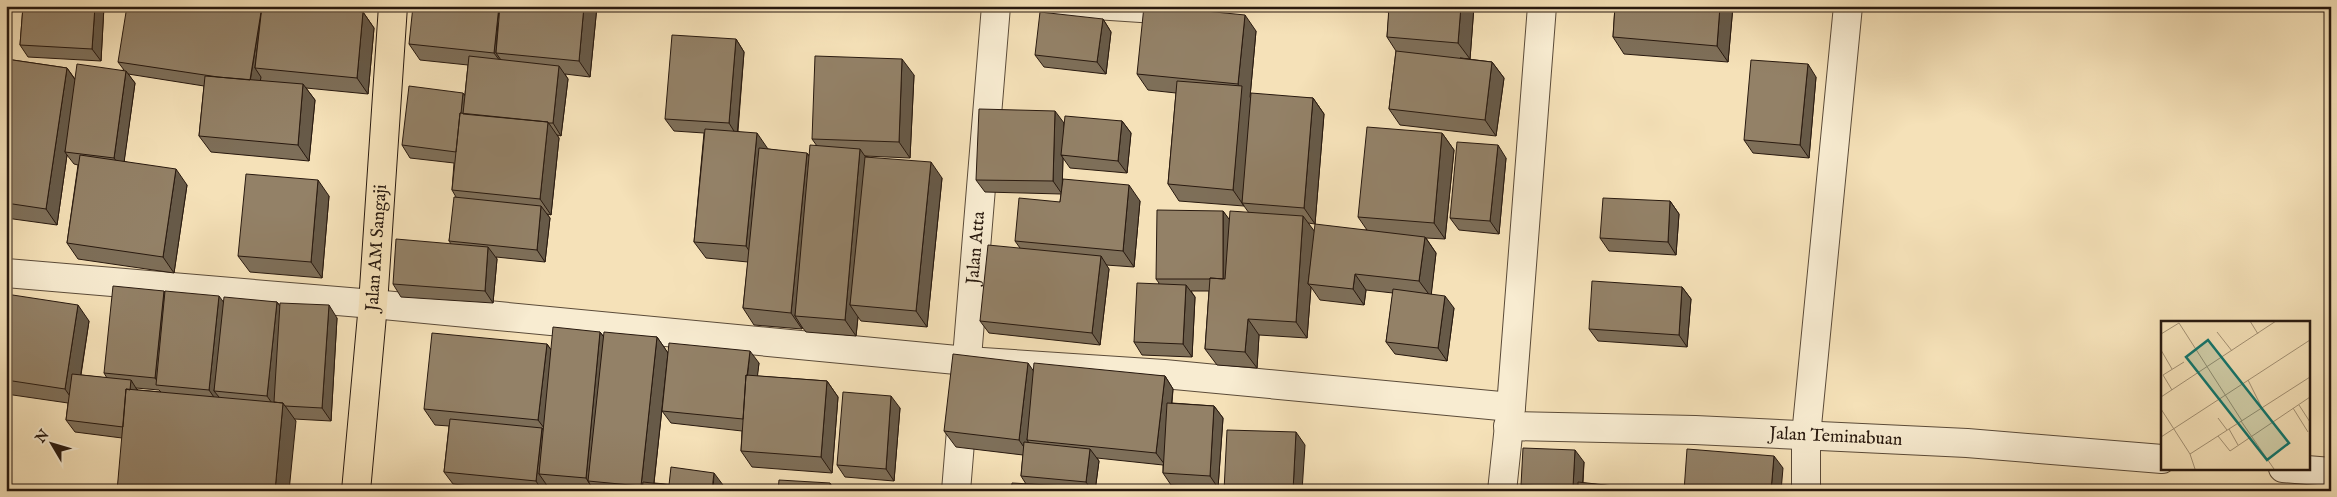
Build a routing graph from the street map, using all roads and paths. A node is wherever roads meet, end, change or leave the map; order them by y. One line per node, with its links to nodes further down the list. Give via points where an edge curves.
1 (393, 6): 8 (highway, Jalan AM Sangaji)
2 (996, 6): 9 (street, Jalan Atta)
3 (1050, 6): 6 (lane)
4 (1542, 6): 10 (street)
5 (1848, 6): 11 (street)
6 (1189, 16)
7 (6, 273): 8 (street, Jalan Teminabuan)
8 (373, 304): 9 (street, Jalan Teminabuan); 15 (highway, Jalan AM Sangaji)
9 (967, 360): 10 (street, Jalan Teminabuan, via 1164,374); 16 (street, Jalan Atta)
10 (1510, 416): 11 (street, Jalan Teminabuan); 17 (street)
11 (1806, 436): 12 (street, Jalan Teminabuan, via 1967,443); 18 (street)
12 (2161, 458)
13 (2307, 470): 14 (street)
14 (2331, 472)
15 (356, 491)
16 (956, 491)
17 (1502, 491)
18 (1806, 491)

